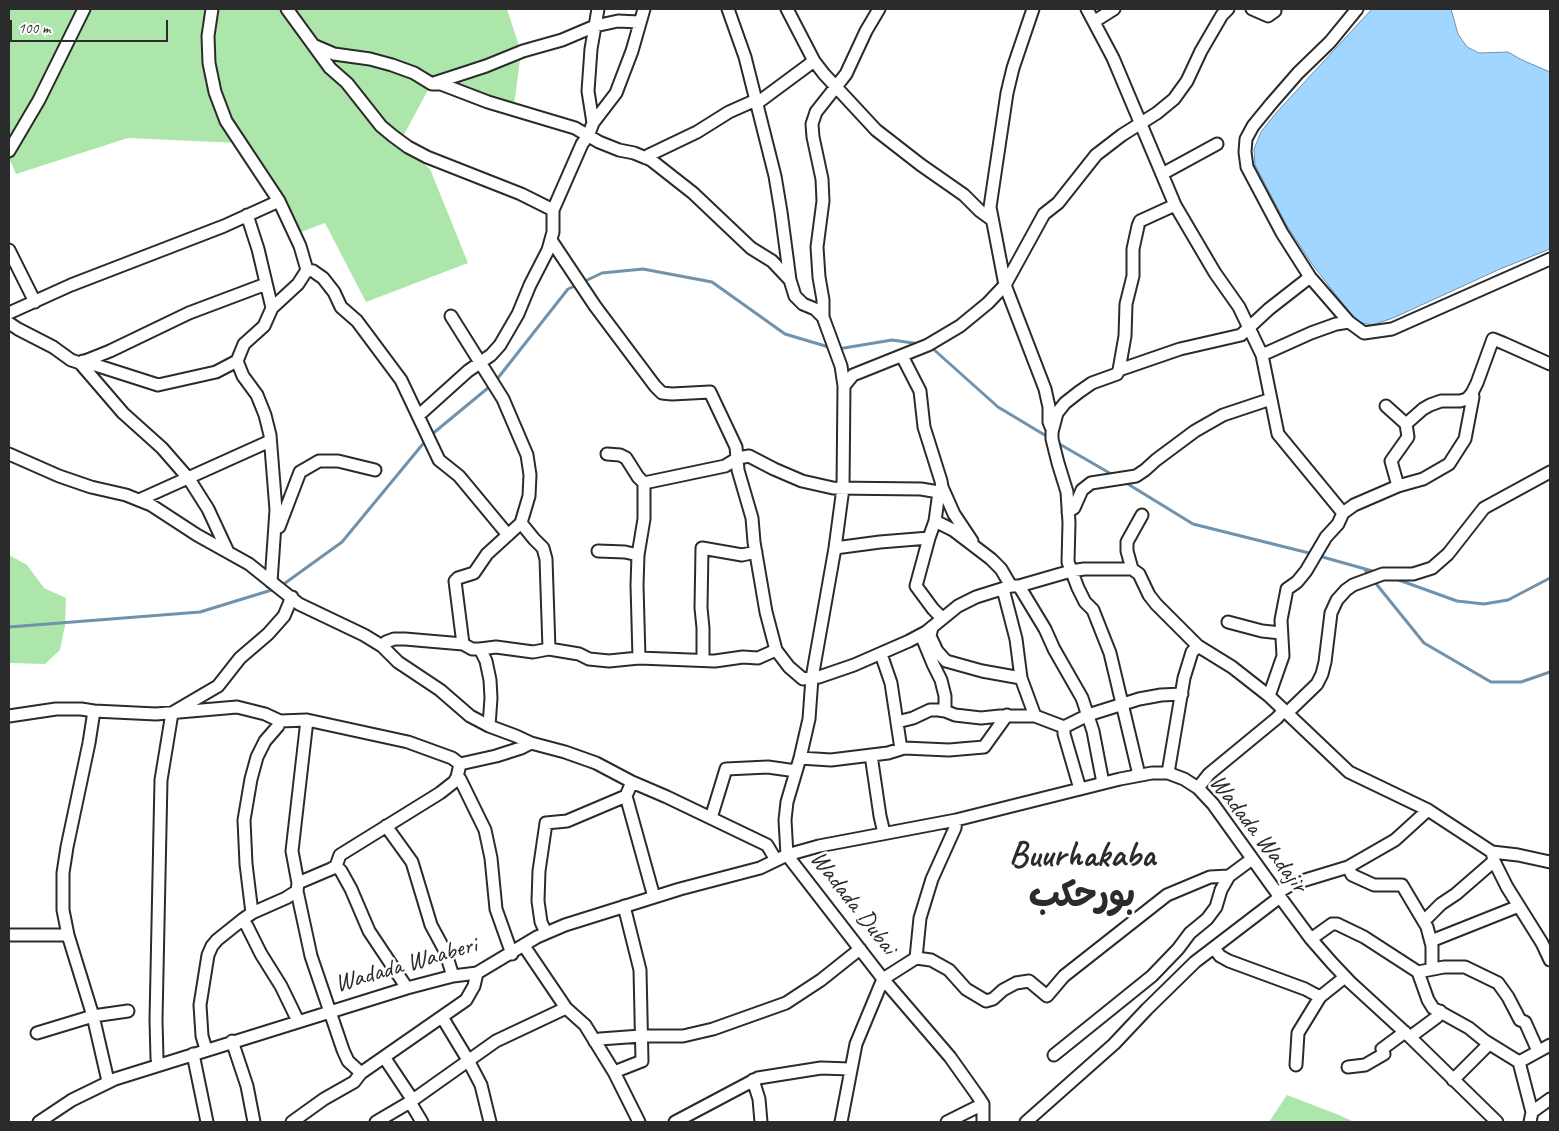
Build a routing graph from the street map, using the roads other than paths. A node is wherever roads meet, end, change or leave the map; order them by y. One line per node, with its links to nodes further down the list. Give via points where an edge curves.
1 (84, 9): 28 (street, via 39,100)
2 (212, 9): 31 (street, via 209,63 215,92 226,121)
3 (287, 9): 19 (street)
4 (598, 9): 18 (street)
5 (644, 9): 17 (street)
6 (728, 9): 23 (street)
7 (787, 9): 20 (street)
8 (879, 9): 22 (street)
9 (1033, 9): 35 (street, via 1007,93 990,207)
10 (1087, 9): 16 (street)
11 (1114, 9): 16 (street)
12 (1228, 9): 24 (street, via 1174,99)
13 (1252, 9): 15 (street, via 1268,16)
14 (1357, 9): 40 (street, via 1271,104 1246,139 1247,167)
15 (1275, 11)
16 (1095, 21): 24 (street)
17 (639, 22): 18 (street, via 618,21); 25 (street, via 616,93)
18 (595, 26): 21 (street); 25 (street, via 588,91)
19 (313, 45): 21 (street, via 334,54 392,65); 33 (street, via 381,126 408,147 427,158 514,191)
20 (814, 61): 22 (street); 23 (street)
21 (432, 84): 26 (street, via 441,84 575,128)
22 (836, 87): 35 (street, via 876,130); 48 (street, via 816,112 812,124 823,201 817,247)
23 (756, 101): 29 (street, via 729,112); 41 (street, via 782,212)
24 (1142, 122): 30 (street); 43 (street, via 1096,155 1058,203 1044,214)
25 (593, 123): 26 (street)
26 (588, 136): 29 (street); 33 (street)
27 (1217, 144): 30 (street)
28 (9, 150)
29 (646, 158): 41 (street, via 693,193)
30 (1162, 174): 32 (street)
31 (279, 201): 34 (street); 39 (street)
32 (1175, 205): 51 (street); 58 (street, via 1140,222 1133,250)
33 (553, 210): 36 (street)
34 (247, 215): 42 (street); 44 (street)
35 (991, 219): 43 (street)
36 (551, 240): 56 (street, via 518,314 500,345); 69 (street, via 595,306 662,393 710,392)
37 (9, 250): 44 (street)
38 (1550, 259): 49 (street, via 1392,329 1364,333)
39 (308, 270): 45 (street); 63 (street, via 323,278 341,307 370,337 401,380)
40 (1310, 277): 49 (street); 51 (street)
41 (790, 280): 48 (street, via 795,296)
42 (266, 284): 45 (street); 55 (street)
43 (1005, 285): 53 (street, via 960,326); 65 (street, via 1045,389)
44 (35, 302): 46 (street)
45 (272, 308): 54 (street, via 264,326 244,344)
46 (9, 313)
47 (451, 316): 56 (street)
48 (823, 317): 59 (street, via 841,366)
49 (1348, 322): 52 (street, via 1311,333)
50 (9, 323): 55 (street, via 71,360)
51 (1249, 327): 52 (street); 58 (street, via 1241,335 1180,348)
52 (1262, 354): 61 (street)
53 (902, 356): 59 (street, via 853,375); 76 (street, via 920,391 924,427 941,480)
54 (237, 361): 55 (street, via 216,372 158,385); 66 (street, via 258,395)
55 (81, 362): 72 (street, via 123,413 162,448)
56 (479, 363): 63 (street); 82 (street, via 503,399 527,455 529,496)
57 (1550, 364): 60 (street, via 1492,339)
58 (1119, 370): 65 (street, via 1065,403 1057,413)
59 (844, 386): 75 (street)
60 (1472, 393): 64 (street, via 1460,401 1440,401 1430,405); 74 (street, via 1465,439 1449,464 1423,479)
61 (1271, 400): 78 (street, via 1223,415 1195,431 1136,476 1091,483 1082,490 1074,508); 79 (street, via 1278,434)
62 (1386, 406): 64 (street)
63 (418, 416): 83 (street, via 439,460 459,476)
64 (1406, 424): 74 (street, via 1408,437 1391,461)
65 (1052, 432): 78 (street, via 1067,492)
66 (270, 441): 72 (street); 84 (street, via 276,510)
67 (9, 454): 77 (street, via 59,476)
68 (606, 454): 73 (street, via 626,458)
69 (738, 458): 73 (street, via 725,466); 75 (street, via 749,456 802,481); 90 (street)
70 (375, 470): 84 (street, via 338,461 319,461 300,472)
71 (1550, 472): 118 (street, via 1484,508 1448,554 1432,568 1413,574 1383,574 1346,590 1331,613 1325,662 1318,684)
72 (189, 479): 77 (street); 89 (street, via 208,509)
73 (644, 482): 91 (street, via 644,519)
74 (1398, 486): 79 (street)
75 (843, 488): 76 (street); 87 (street)
76 (940, 489): 81 (street); 86 (street)
77 (139, 500): 89 (street)
78 (1068, 512): 93 (street)
79 (1343, 513): 100 (street, via 1306,570 1288,589)
80 (1142, 515): 92 (street, via 1127,542)
81 (935, 521): 85 (street); 86 (street)
82 (521, 523): 83 (street); 106 (street, via 543,548)
83 (508, 535): 102 (street, via 487,554 474,573 455,581)
84 (274, 538): 94 (street)
85 (929, 538): 87 (street); 97 (street, via 916,586)
86 (976, 546): 95 (street, via 1001,569)
87 (835, 548): 111 (street)
88 (598, 551): 91 (street)
89 (228, 552): 94 (street)
90 (756, 552): 107 (street); 110 (street, via 726,553 702,548)
91 (638, 555): 109 (street)
92 (1132, 569): 93 (street); 104 (street, via 1156,604)
93 (1070, 572): 95 (street); 115 (street, via 1093,610 1110,653)
94 (271, 582): 96 (street)
95 (1011, 587): 97 (street, via 976,597); 112 (street); 121 (street, via 1072,678)
96 (292, 598): 103 (street); 119 (street, via 284,616 240,658 218,686)
97 (942, 618): 99 (street)
98 (1228, 622): 100 (street)
99 (932, 627): 101 (street); 112 (street, via 930,636 946,661)
100 (1281, 633): 114 (street, via 1283,656)
101 (921, 635): 108 (street); 117 (street, via 942,680)
102 (462, 644): 103 (street, via 394,639); 105 (street)
103 (382, 646): 127 (street, via 398,662 440,690 470,716)
104 (1198, 646): 113 (street, via 1192,652); 114 (street, via 1232,666)
105 (480, 649): 106 (street, via 496,647 533,652); 127 (street, via 490,680)
106 (549, 649): 109 (street, via 599,661)
107 (776, 650): 110 (street, via 758,658); 111 (street, via 803,679)
108 (881, 654): 111 (street); 126 (street, via 891,683)
109 (639, 658): 110 (street)
110 (703, 660)
111 (812, 678): 132 (street, via 809,719)
112 (1021, 678): 123 (street)
113 (1182, 694): 115 (street, via 1152,696); 135 (street)
114 (1269, 696): 118 (street)
115 (1122, 704): 121 (street); 136 (street)
116 (94, 711): 119 (street); 122 (street, via 56,709); 166 (street, via 63,873 63,910)
117 (945, 711): 120 (street, via 981,718); 126 (street, via 930,710)
118 (1285, 712): 141 (street, via 1209,774); 143 (street, via 1349,772)
119 (172, 713): 125 (street, via 237,707); 206 (street, via 162,780 156,1020)
120 (1007, 715): 123 (street); 130 (street, via 984,747)
121 (1088, 715): 128 (street); 139 (street)
122 (9, 716)
123 (1035, 716): 128 (street)
124 (307, 720): 125 (street); 133 (street, via 408,742); 156 (street, via 292,851)
125 (280, 721): 161 (street, via 257,757 244,820)
126 (897, 722): 130 (street)
127 (489, 726): 129 (street)
128 (1064, 726): 140 (street)
129 (531, 743): 133 (street, via 496,756); 138 (street, via 596,763)
130 (900, 749): 131 (street)
131 (871, 755): 132 (street, via 831,760); 147 (street)
132 (800, 758): 134 (street)
133 (460, 764): 137 (street)
134 (796, 771): 144 (street, via 768,767 726,769); 148 (street, via 785,820)
135 (1168, 773): 136 (street, Wadada Wadajir); 141 (street, Wadada Wadajir)
136 (1138, 775): 139 (street, Wadada Wadajir)
137 (457, 777): 146 (street, via 440,793); 172 (street, via 485,830 496,909)
138 (632, 782): 142 (street); 144 (street)
139 (1104, 783): 140 (street, Wadada Wadajir)
140 (1080, 788): 145 (street, Wadada Wadajir)
141 (1198, 788): 150 (street, Wadada Wadajir)
142 (626, 796): 158 (street); 164 (street, via 567,821 546,823 538,901)
143 (1428, 810): 149 (street); 154 (street, via 1395,840)
144 (711, 818): 151 (street, via 766,845)
145 (956, 820): 147 (street, Wadada Wadajir); 173 (street, via 920,918)
146 (386, 826): 153 (street, via 340,855); 178 (street, via 412,862 431,925 445,951)
147 (884, 833): 148 (street, Wadada Wadajir)
148 (787, 855): 151 (street, Wadada Waaberi); 171 (street, Wadada Dubai)
149 (1493, 857): 152 (street, via 1518,854); 160 (street); 162 (street, via 1456,894)
150 (1252, 859): 155 (street); 157 (street, Wadada Wadajir)
151 (776, 860): 158 (street, Wadada Waaberi, via 760,868)
152 (1550, 862)
153 (336, 866): 156 (street); 181 (street, via 369,930)
154 (1348, 867): 157 (street, via 1292,884); 162 (street, via 1352,874 1374,885 1402,885)
155 (1229, 876): 173 (street, via 1210,877 1167,895 1064,976 1047,996 1029,981 1016,983 986,1001 966,988 949,970 931,960); 182 (street, via 1216,907 1207,919)
156 (297, 887): 161 (street, via 286,898); 187 (street, via 311,956)
157 (1279, 895): 167 (street, Wadada Wadajir); 170 (street)
158 (654, 896): 159 (street, Wadada Waaberi)
159 (624, 906): 164 (street, Wadada Waaberi); 194 (street, via 640,970)
160 (1519, 906): 168 (street); 174 (street)
161 (252, 914): 163 (street)
162 (1423, 919): 168 (street)
163 (242, 920): 191 (street); 199 (street, via 217,940 208,955 200,1006)
164 (546, 933): 169 (street, Wadada Waaberi)
165 (9, 935): 166 (street)
166 (68, 935): 189 (street)
167 (1311, 939): 176 (street, via 1337,924 1364,937); 179 (street, Wadada Wadajir)
168 (1431, 941): 175 (street)
169 (524, 946): 172 (street, Wadada Waaberi); 184 (street)
170 (1214, 948): 183 (street, via 1229,961); 185 (street, via 1194,962)
171 (860, 949): 180 (street, Wadada Dubai); 194 (street, via 786,1003 714,1029 683,1036)
172 (512, 954): 177 (street, Wadada Waaberi)
173 (916, 958): 180 (street)
174 (1550, 960)
175 (1432, 969): 176 (street); 200 (street, via 1465,967 1498,983 1520,1020 1525,1022)
176 (1418, 972): 188 (street, via 1428,1000 1433,1008)
177 (478, 973): 178 (street, Wadada Waaberi); 190 (street, via 466,1000)
178 (453, 976): 181 (street, Wadada Waaberi)
179 (1345, 977): 183 (street); 193 (street, Wadada Wadajir)
180 (883, 979): 209 (street, Wadada Dubai, via 856,1044); 217 (street, via 950,1057)
181 (407, 988): 187 (street, Wadada Waaberi)
182 (1132, 992): 185 (street); 202 (street)
183 (1320, 997): 207 (street, via 1298,1033)
184 (566, 1008): 196 (street, via 585,1025); 204 (street, via 496,1042)
185 (1146, 1009): 232 (street, via 1114,1044)
186 (128, 1011): 189 (street)
187 (330, 1011): 191 (street, Wadada Waaberi); 211 (street, via 348,1061)
188 (1440, 1011): 193 (street, via 1437,1017); 197 (street)
189 (93, 1016): 192 (street); 214 (street)
190 (442, 1017): 203 (street); 204 (street)
191 (298, 1021): 195 (street, Wadada Waaberi)
192 (37, 1033)
193 (1408, 1035): 208 (street, via 1382,1050 1384,1054 1365,1065); 213 (street, Wadada Wadajir)
194 (641, 1036): 196 (street); 210 (street, via 642,1061)
195 (232, 1041): 199 (street, Wadada Waaberi); 221 (street, via 247,1086)
196 (595, 1042): 210 (street)
197 (1489, 1044): 205 (street); 213 (street)
198 (1550, 1045): 200 (street)
199 (206, 1050): 201 (street, Wadada Waaberi)
200 (1538, 1051): 205 (street)
201 (193, 1054): 206 (street, Wadada Waaberi); 220 (street)
202 (1054, 1055)
203 (384, 1057): 211 (street); 216 (street)
204 (468, 1060): 216 (street); 225 (street, via 481,1085)
205 (1518, 1062): 218 (street)
206 (158, 1064): 214 (street, Wadada Waaberi)
207 (1296, 1066)
208 (1348, 1067)
209 (850, 1070): 212 (street, via 821,1068); 229 (street, Wadada Dubai)
210 (614, 1072): 226 (street)
211 (361, 1073): 222 (street, via 354,1082)
212 (754, 1080): 227 (street); 228 (street)
213 (1453, 1080): 233 (street, Wadada Wadajir)
214 (108, 1081): 219 (street, Wadada Waaberi)
215 (1550, 1099): 218 (street)
216 (411, 1100): 223 (street); 224 (street)
217 (983, 1104): 230 (street); 231 (street)
218 (1531, 1117)
219 (39, 1122)
220 (207, 1122)
221 (254, 1122)
222 (292, 1122)
223 (376, 1122)
224 (422, 1122)
225 (490, 1122)
226 (639, 1122)
227 (675, 1122)
228 (761, 1122)
229 (841, 1122)
230 (947, 1122)
231 (983, 1122)
232 (1026, 1122)
233 (1497, 1122)

